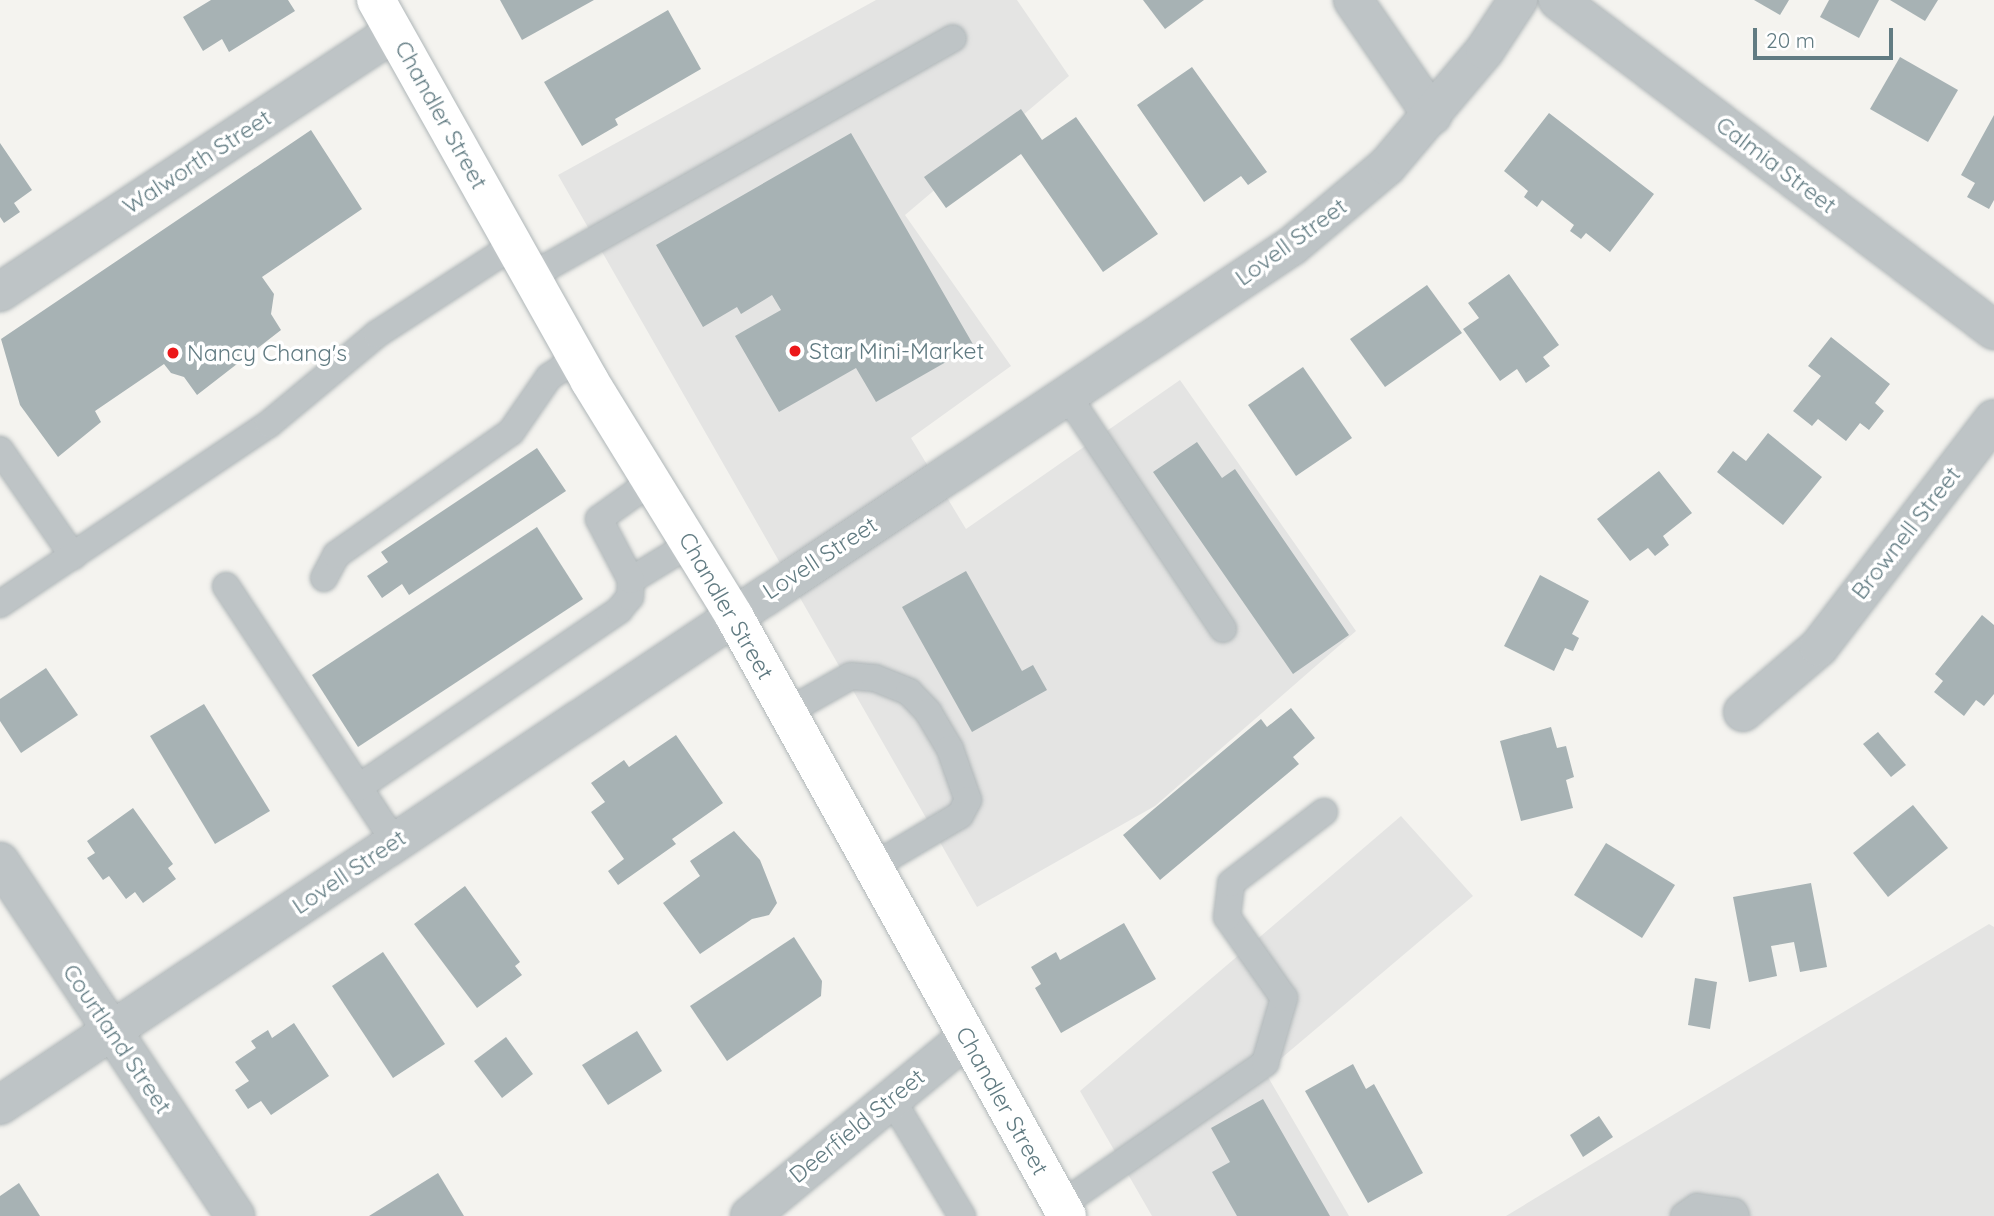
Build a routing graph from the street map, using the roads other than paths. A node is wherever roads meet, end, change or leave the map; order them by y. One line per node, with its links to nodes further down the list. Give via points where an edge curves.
1 (1353, 0): 6 (street)
2 (1518, 0): 6 (street, Lovell Street)
3 (1558, 0): 9 (street, Calmia Street)
4 (385, 16): 7 (main road, Chandler Street); 8 (street, Walworth Street)
5 (953, 38): 7 (lane)
6 (1432, 115): 11 (street, Lovell Street, via 1387,166 1328,218)
7 (522, 260): 10 (main road, Chandler Street); 16 (lane, via 377,334 269,424)
8 (0, 292)
9 (1994, 330)
10 (577, 358): 14 (main road, Chandler Street); 17 (lane, via 550,377 511,432 336,555)
11 (1067, 396): 21 (street, Lovell Street); 22 (lane)
12 (1994, 419): 24 (street, Brownell Street, via 1819,647)
13 (0, 450): 16 (lane)
14 (652, 481): 15 (main road, Chandler Street); 18 (lane, via 599,519)
15 (690, 544): 18 (lane); 21 (main road, Chandler Street)
16 (73, 556): 20 (lane)
17 (324, 578)
18 (631, 580): 25 (lane, via 630,597 620,610)
19 (226, 586): 25 (lane)
20 (0, 604)
21 (733, 616): 23 (main road, Chandler Street); 27 (street, Lovell Street)
22 (1223, 629)
23 (787, 712): 29 (main road, Chandler Street); 29 (lane, via 851,676 875,678 909,692 928,712 950,749 968,800 960,815)
24 (1743, 712)
25 (359, 786): 27 (lane)
26 (1324, 812): 34 (lane, via 1231,883 1227,917 1284,998 1265,1063)
27 (395, 842): 30 (street, Lovell Street)
28 (0, 862): 30 (street, Courtland Street)
29 (872, 867): 31 (main road, Chandler Street)
30 (110, 1031): 33 (street, Lovell Street); 35 (street, Courtland Street)
31 (966, 1038): 32 (street, Deerfield Street); 34 (main road, Chandler Street)
32 (891, 1098): 36 (street, Deerfield Street); 37 (lane)
33 (0, 1105)
34 (1064, 1210)
35 (235, 1216)
36 (750, 1216)
37 (962, 1216)
38 (1684, 1216): 39 (lane, via 1697,1207)
39 (1736, 1216)

